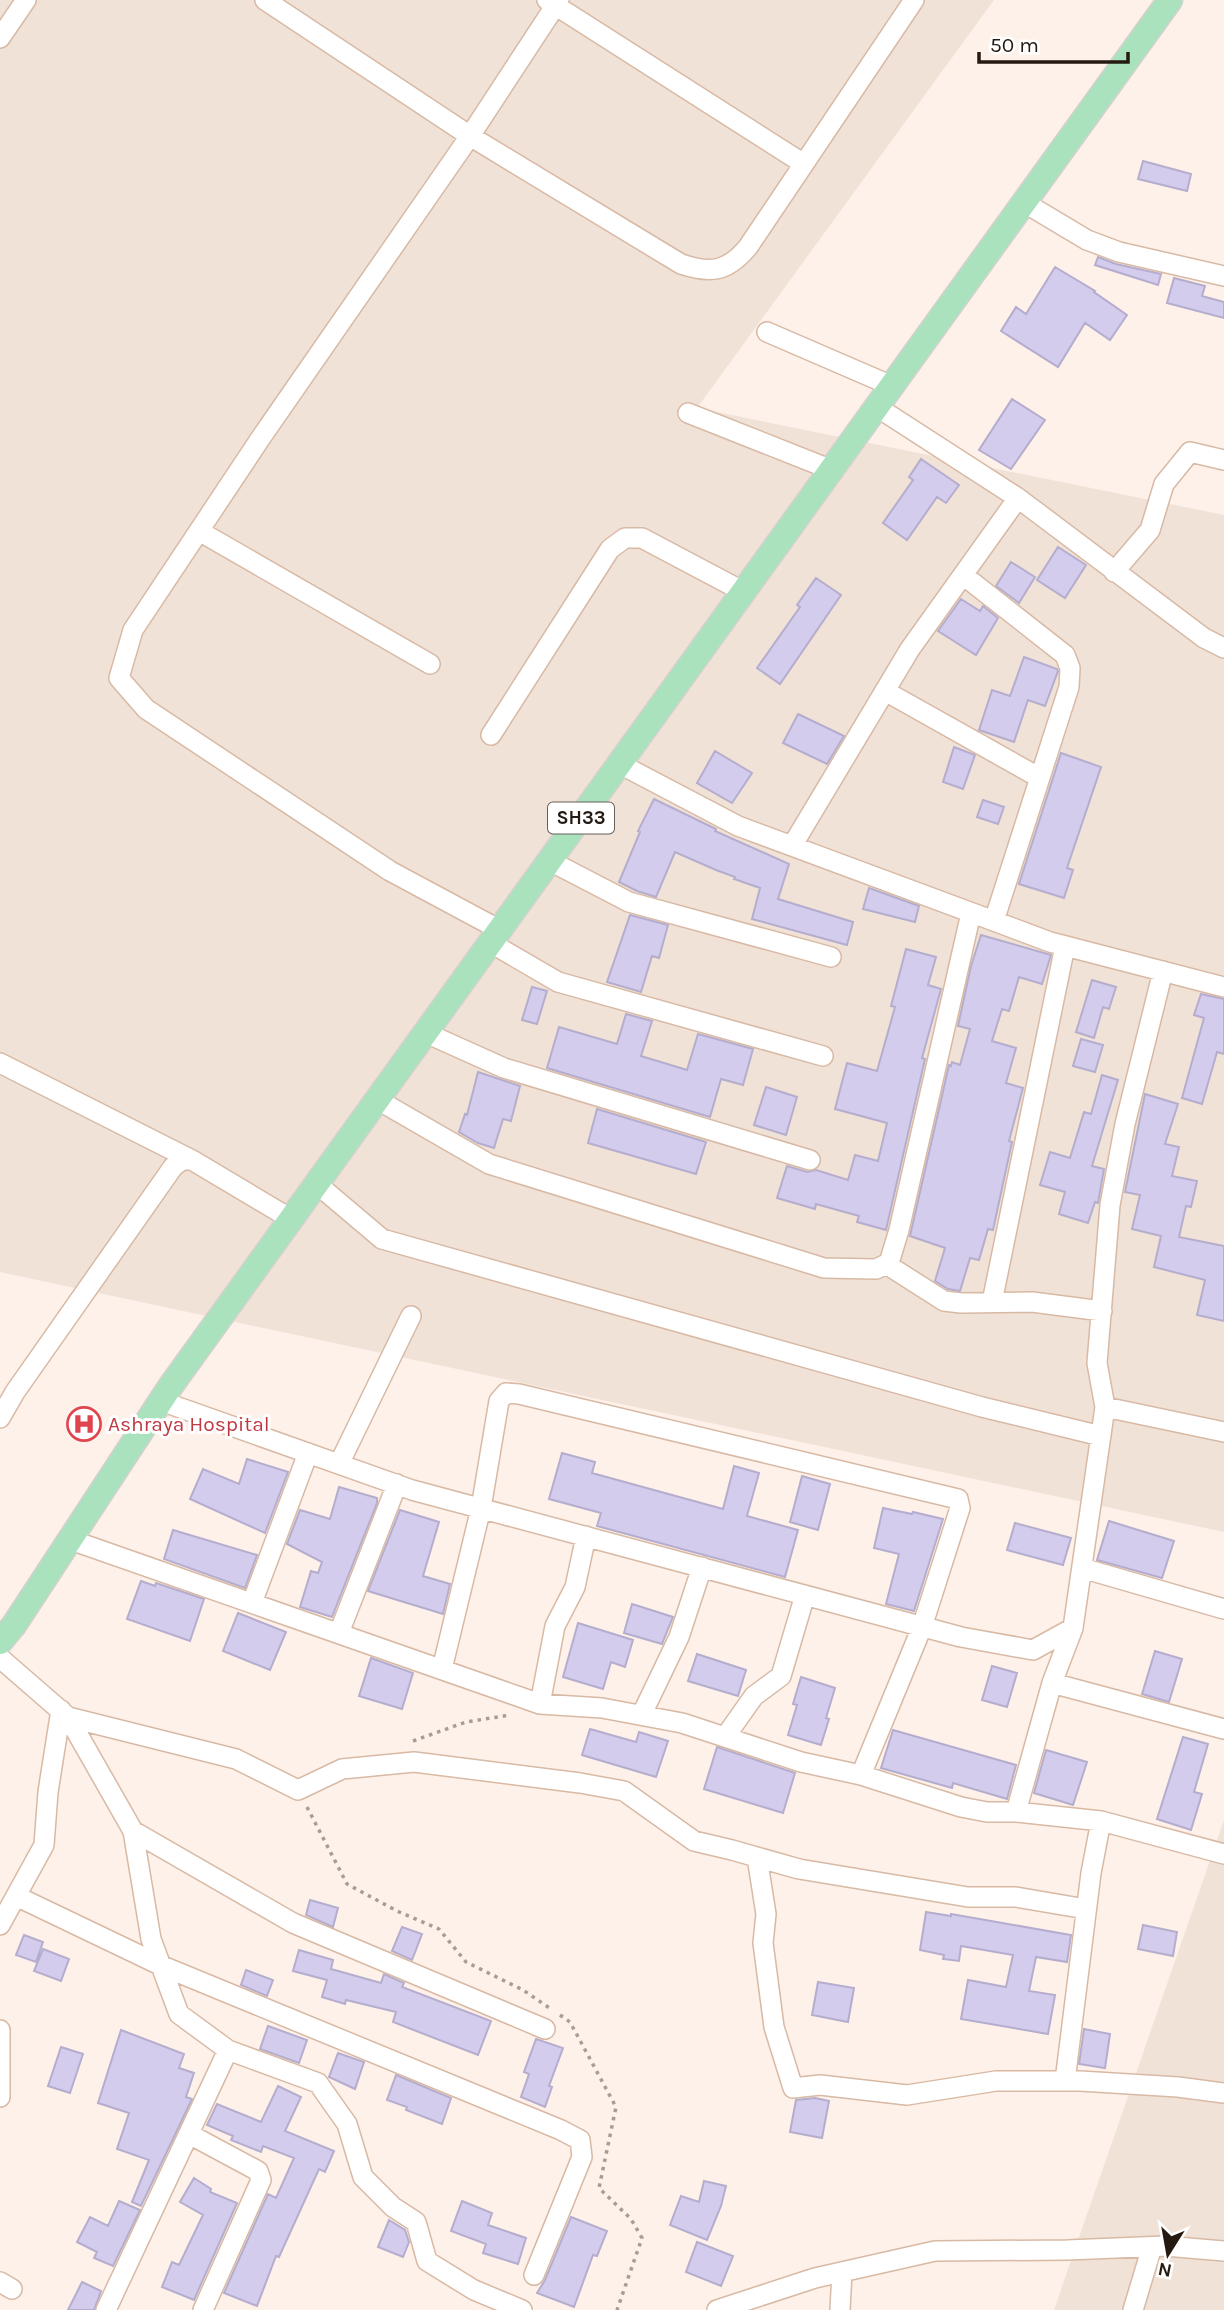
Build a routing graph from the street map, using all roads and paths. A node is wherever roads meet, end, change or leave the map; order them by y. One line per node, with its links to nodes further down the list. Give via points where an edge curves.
1 (26, 0): 6 (street)
2 (265, 0): 7 (street)
3 (914, 0): 8 (street)
4 (1170, 0): 9 (main road, SH33)
5 (554, 2): 7 (street); 8 (street)
6 (0, 38)
7 (470, 136): 8 (street, via 681,264 699,270 716,270 734,262); 18 (street)
8 (804, 164)
9 (1025, 202): 10 (street, via 1087,240 1119,252); 12 (main road, SH33)
10 (1224, 276)
11 (767, 332): 12 (street)
12 (892, 386): 13 (main road, SH33)
13 (877, 407): 16 (main road, SH33); 17 (street)
14 (688, 413): 16 (street)
15 (1224, 460): 19 (street, via 1191,452 1164,484 1150,530)
16 (832, 470): 21 (main road, SH33)
17 (1018, 498): 19 (street); 20 (street)
18 (199, 531): 23 (street); 32 (street, via 133,630 119,678 146,709)
19 (1114, 572): 22 (street)
20 (963, 575): 24 (street); 27 (street, via 1065,655 1070,668 1069,687)
21 (744, 592): 25 (street, via 642,538 625,538 610,549); 26 (main road, SH33)
22 (1224, 648)
23 (430, 664)
24 (885, 691): 27 (street); 28 (street)
25 (491, 735)
26 (620, 764): 28 (street, via 738,826); 29 (main road, SH33)
27 (1040, 778): 31 (street)
28 (792, 846): 30 (street)
29 (550, 861): 32 (main road, SH33); 34 (street, via 629,902)
30 (971, 912): 31 (street); 45 (street, via 899,1230)
31 (994, 921): 33 (street)
32 (496, 937): 37 (main road, SH33); 38 (street, via 558,982)
33 (1065, 946): 35 (street); 46 (street)
34 (831, 957)
35 (1163, 971): 36 (street); 47 (street, via 1110,1205)
36 (1224, 987)
37 (426, 1033): 40 (main road, SH33); 42 (street, via 504,1068)
38 (823, 1056)
39 (0, 1063): 41 (street)
40 (378, 1100): 43 (main road, SH33); 45 (street, via 489,1164 824,1268 876,1269)
41 (192, 1160): 44 (street); 51 (street, via 173,1167)
42 (810, 1160)
43 (317, 1184): 44 (main road, SH33); 53 (street, via 382,1239)
44 (291, 1219): 49 (main road, SH33)
45 (886, 1264): 46 (street, via 944,1301)
46 (992, 1302): 47 (street)
47 (1102, 1311): 50 (street, via 1097,1363)
48 (411, 1316): 55 (street)
49 (161, 1401): 54 (street); 59 (main road, SH33)
50 (1105, 1406): 52 (street); 53 (street)
51 (0, 1418)
52 (1224, 1432)
53 (1101, 1436): 61 (street)
54 (308, 1453): 55 (street); 63 (street)
55 (339, 1464): 56 (street)
56 (397, 1484): 57 (street); 67 (street)
57 (481, 1508): 58 (street); 65 (street, via 499,1401 506,1393 947,1496 958,1499 960,1508); 70 (street)
58 (586, 1536): 60 (street); 72 (street, via 575,1587 555,1626)
59 (71, 1540): 63 (street); 68 (main road, SH33)
60 (702, 1567): 62 (street); 74 (street, via 680,1637)
61 (1082, 1568): 64 (street); 66 (street)
62 (805, 1595): 65 (street); 76 (street, via 781,1676 754,1696)
63 (252, 1603): 67 (street)
64 (1224, 1609)
65 (922, 1627): 66 (street, via 1034,1650); 78 (street)
66 (1073, 1628): 71 (street)
67 (339, 1633): 70 (street)
68 (0, 1642)
69 (0, 1658): 73 (street)
70 (442, 1669): 72 (street)
71 (1052, 1683): 75 (street); 79 (street)
72 (540, 1703): 74 (street); 77 (path, via 410,1742)
73 (64, 1713): 77 (street, via 236,1759 298,1790 342,1769); 81 (street); 84 (street, via 48,1792 44,1845)
74 (642, 1714): 76 (street)
75 (1224, 1729)
76 (725, 1737): 78 (street, via 800,1762)
77 (414, 1762): 83 (street, via 624,1791 694,1841)
78 (860, 1775): 79 (street, via 961,1807)
79 (1016, 1812): 80 (street)
80 (1101, 1821): 82 (street); 85 (street)
81 (133, 1831): 87 (street, via 151,1939); 88 (street, via 293,1923)
82 (1224, 1854)
83 (757, 1857): 85 (street, via 799,1869 968,1897 1016,1897); 91 (street, via 774,2026 793,2088 820,2085 907,2095 996,2081)
84 (16, 1896): 86 (street); 87 (street)
85 (1086, 1909): 91 (street)
86 (0, 1925)
87 (160, 1965): 90 (street, via 178,2014); 98 (street, via 580,2140 582,2157)
88 (545, 2029)
89 (0, 2030): 93 (street)
90 (228, 2050): 94 (street); 101 (street, via 318,2083 347,2124 363,2177 416,2222 427,2261 474,2290)
91 (1065, 2081): 92 (street)
92 (1224, 2093)
93 (0, 2097)
94 (189, 2134): 99 (street); 100 (street, via 258,2171 261,2180)
95 (1152, 2247): 96 (street); 97 (street, via 935,2251); 104 (street)
96 (1224, 2251)
97 (842, 2272): 102 (street); 103 (street)
98 (534, 2275)
99 (106, 2310)
100 (203, 2310)
101 (522, 2310)
102 (717, 2310)
103 (840, 2310)
104 (1133, 2310)

